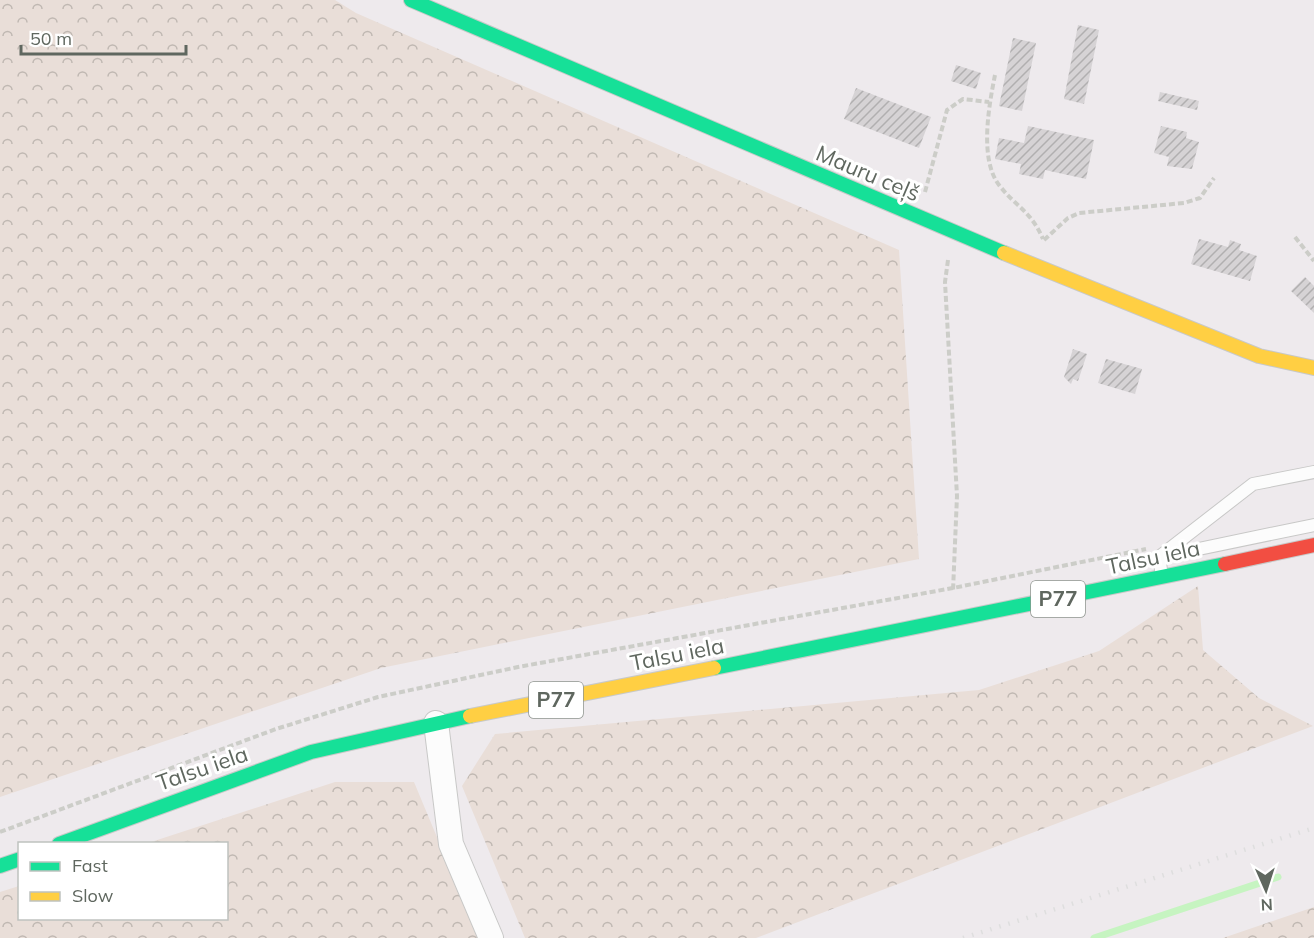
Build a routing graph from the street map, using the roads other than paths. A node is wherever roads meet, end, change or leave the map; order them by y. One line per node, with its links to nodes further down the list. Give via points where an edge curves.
1 (411, 0): 2 (main road, Mauru ceļš, via 1035,266 1259,356)
2 (1314, 368)
3 (1314, 472): 6 (lane, via 1253,484)
4 (1314, 525): 6 (lane)
5 (1314, 545): 7 (main road, Talsu iela / P77)
6 (1160, 557): 7 (lane)
7 (1162, 577): 8 (main road, Talsu iela / P77)
8 (436, 723): 9 (main road, Talsu iela / P77, via 311,752); 12 (street, via 451,844)
9 (62, 842)
10 (18, 860): 11 (main road)
11 (0, 866)
12 (491, 938)

